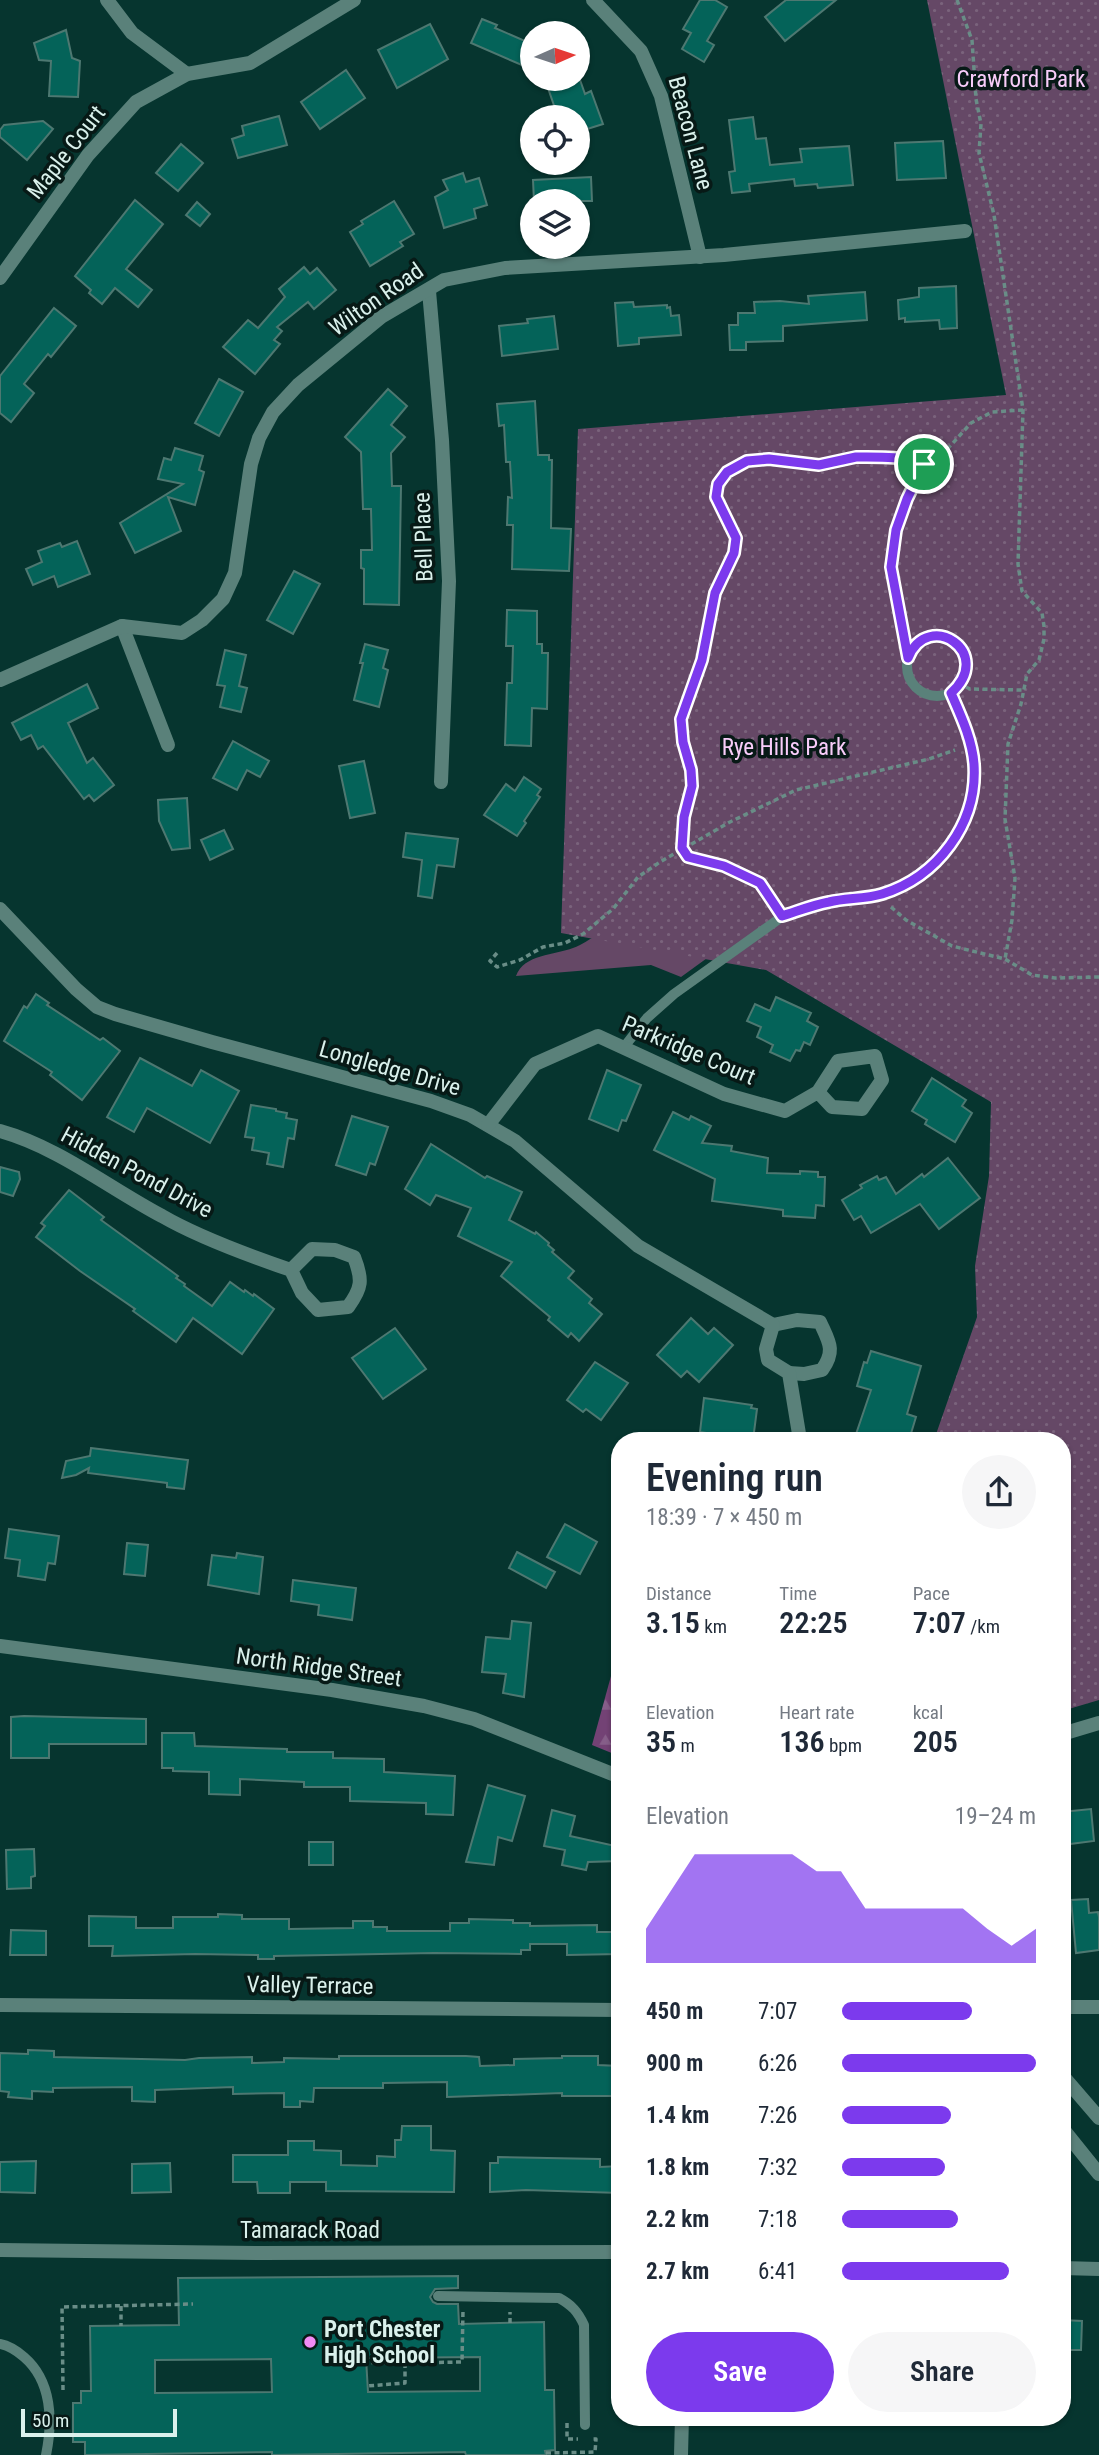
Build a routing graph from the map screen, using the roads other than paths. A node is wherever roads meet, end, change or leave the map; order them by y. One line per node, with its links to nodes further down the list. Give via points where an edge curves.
1 (107, 0): 4 (street, via 132,33)
2 (354, 0): 4 (street, via 250,63)
3 (593, 0): 6 (street, Beacon Lane, via 641,51 662,96)
4 (187, 74): 7 (street, Maple Court, via 136,102 88,155)
5 (965, 232): 6 (street, Wilton Road)
6 (700, 257): 8 (street, Wilton Road, via 505,268 444,280)
7 (0, 278)
8 (429, 291): 9 (street, Wilton Road, via 381,317 298,385 273,412 251,464 235,573 223,599 182,633); 13 (street, Bell Place, via 449,581)
9 (122, 626): 10 (street); 12 (street)
10 (0, 680)
11 (951, 693): 11 (lane, via 961,684 965,656 946,637 926,637 911,649 909,676 920,691 937,696); 15 (lane, via 974,765 966,819 944,856 927,873 880,895 830,901 782,916 674,994)
12 (168, 745)
13 (441, 782)
14 (0, 909): 17 (street, Longledge Drive, via 97,1007 431,1101)
15 (624, 1047): 16 (street, Parkridge Court, via 724,1094 785,1111); 17 (street, Parkridge Court, via 598,1035 535,1064)
16 (818, 1092): 16 (street, Parkridge Court, via 838,1061 876,1056 882,1080 862,1109 832,1107)
17 (488, 1125): 20 (street, Longledge Drive, via 515,1141 638,1246)
18 (0, 1131): 19 (street, Hidden Pond Drive, via 42,1147 164,1218)
19 (292, 1270): 19 (street, via 302,1293 318,1310 348,1307 360,1291 354,1257 335,1250 312,1250)
20 (773, 1325): 21 (street, via 766,1349 768,1360); 21 (street, via 820,1322 831,1345 830,1359 822,1370)
21 (789, 1373): 22 (street)
22 (799, 1432)
23 (0, 1646): 26 (street, North Ridge Street, via 424,1706 474,1719)
24 (1099, 1723): 25 (street)
25 (1071, 1731)
26 (611, 1773)
27 (0, 2005): 30 (street, Valley Terrace)
28 (1071, 2007): 29 (street)
29 (1099, 2007)
30 (611, 2010)
31 (1071, 2085): 32 (street)
32 (1099, 2118)
33 (1071, 2139): 34 (street)
34 (1099, 2174)
35 (0, 2250): 36 (street, Tamarack Road)
36 (611, 2252)
37 (1071, 2268): 38 (street)
38 (1099, 2269)
39 (438, 2296): 41 (lane, via 559,2298 569,2303 584,2325)
40 (0, 2344): 43 (lane, via 31,2362 44,2383 49,2419)
41 (585, 2425)
42 (682, 2426): 44 (street)
43 (46, 2455)
44 (681, 2455)

